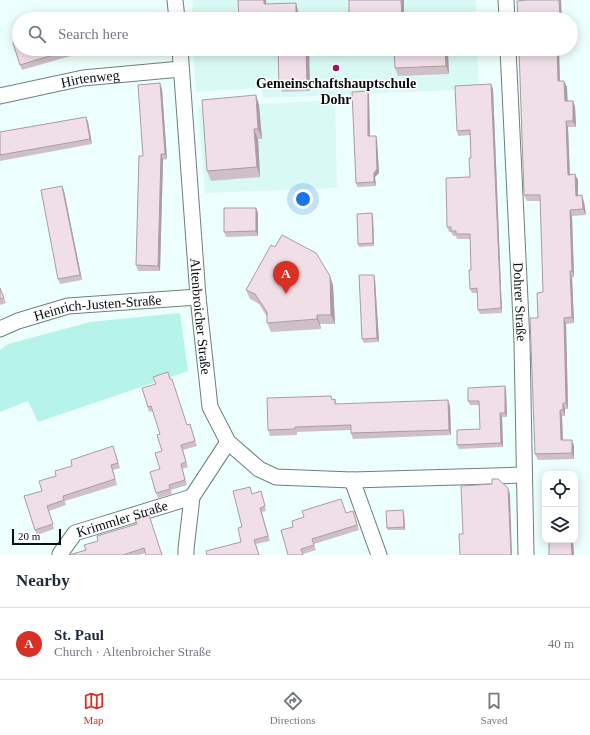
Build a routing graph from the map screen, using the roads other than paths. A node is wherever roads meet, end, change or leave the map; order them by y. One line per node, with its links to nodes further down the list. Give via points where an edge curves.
1 (175, 0): 3 (street)
2 (506, 0): 4 (street)
3 (176, 12)
4 (507, 12)
5 (180, 56): 7 (street, Altenbroicher Straße)
6 (508, 56): 12 (street, Dohrer Straße, via 522,342)
7 (181, 68): 8 (street, Hirtenweg, via 83,78); 9 (street, Altenbroicher Straße)
8 (0, 96)
9 (198, 297): 10 (street, Heinrich-Justen-Straße, via 68,306); 11 (street, Altenbroicher Straße, via 210,407)
10 (0, 329)
11 (228, 442): 13 (street, Altenbroicher Straße, via 259,469 276,477); 14 (street, Krimmler Straße)
12 (524, 474): 13 (street, Altenbroicher Straße); 18 (street, Dohrer Straße)
13 (352, 480): 17 (street)
14 (192, 497): 15 (street, Krimmler Straße, via 75,533); 16 (street, Krimmler Straße)
15 (60, 554)
16 (186, 555)
17 (379, 555)
18 (526, 555)

